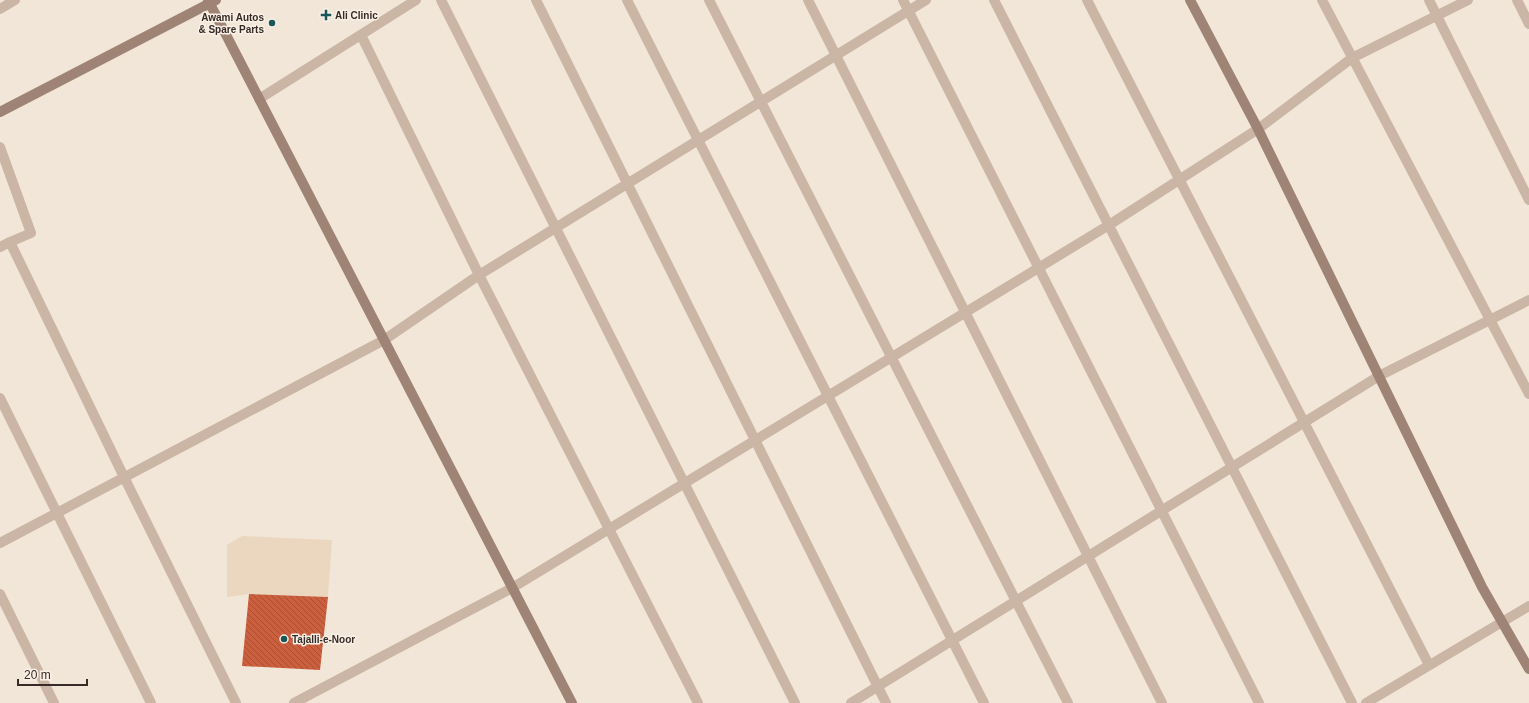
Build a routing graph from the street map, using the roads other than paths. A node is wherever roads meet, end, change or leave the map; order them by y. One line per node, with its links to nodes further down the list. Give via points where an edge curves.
1 (15, 0): 18 (street)
2 (416, 0): 22 (street)
3 (441, 0): 35 (street)
4 (536, 0): 32 (street)
5 (627, 0): 29 (street)
6 (709, 0): 26 (street)
7 (808, 0): 23 (street)
8 (903, 0): 19 (street)
9 (926, 0): 19 (street)
10 (994, 0): 34 (street)
11 (1087, 0): 31 (street)
12 (1190, 0): 28 (street)
13 (1322, 0): 24 (street)
14 (1429, 0): 20 (street)
15 (1468, 0): 20 (street)
16 (1517, 0): 21 (street)
17 (211, 1): 25 (street); 27 (street)
18 (0, 9)
19 (908, 11): 23 (street); 38 (street)
20 (1437, 16): 24 (street); 33 (street)
21 (1529, 24)
22 (361, 35): 25 (street); 39 (street)
23 (836, 55): 26 (street); 41 (street)
24 (1352, 58): 28 (street); 42 (street)
25 (259, 99): 43 (street)
26 (761, 102): 29 (street); 44 (street)
27 (0, 112)
28 (1258, 129): 31 (street); 45 (street)
29 (698, 140): 32 (street); 47 (street)
30 (0, 147): 36 (street, via 31,233)
31 (1179, 180): 34 (street); 49 (street)
32 (628, 184): 35 (street); 50 (street)
33 (1529, 200)
34 (1109, 225): 38 (street); 51 (street)
35 (556, 228): 39 (street); 53 (street)
36 (10, 242): 37 (street); 52 (street)
37 (0, 247)
38 (1039, 268): 41 (street); 54 (street)
39 (480, 275): 43 (street); 56 (street)
40 (1529, 300): 42 (street)
41 (965, 313): 44 (street); 58 (street)
42 (1490, 320): 45 (street); 46 (street)
43 (384, 340): 52 (street); 59 (street)
44 (891, 358): 47 (street); 61 (street)
45 (1379, 376): 49 (street); 63 (street, via 1482,587)
46 (1529, 394)
47 (828, 396): 50 (street); 64 (street)
48 (0, 398): 55 (street)
49 (1304, 422): 51 (street); 65 (street)
50 (756, 440): 53 (street); 67 (street)
51 (1232, 467): 54 (street); 81 (street)
52 (124, 477): 55 (street); 70 (street)
53 (685, 484): 56 (street); 74 (street)
54 (1162, 511): 58 (street); 80 (street)
55 (57, 512): 57 (street); 69 (street)
56 (609, 529): 59 (street); 73 (street)
57 (0, 542)
58 (1088, 556): 61 (street); 79 (street)
59 (512, 588): 71 (street); 72 (street)
60 (0, 594): 68 (street)
61 (1016, 601): 64 (street); 78 (street)
62 (1529, 606): 63 (street)
63 (1502, 621): 65 (street); 66 (street)
64 (952, 640): 67 (street); 77 (street)
65 (1429, 665): 82 (street)
66 (1529, 669)
67 (878, 686): 75 (street); 76 (street)
68 (54, 703)
69 (151, 703)
70 (236, 703)
71 (294, 703)
72 (572, 703)
73 (698, 703)
74 (795, 703)
75 (851, 703)
76 (886, 703)
77 (984, 703)
78 (1068, 703)
79 (1162, 703)
80 (1259, 703)
81 (1352, 703)
82 (1366, 703)

